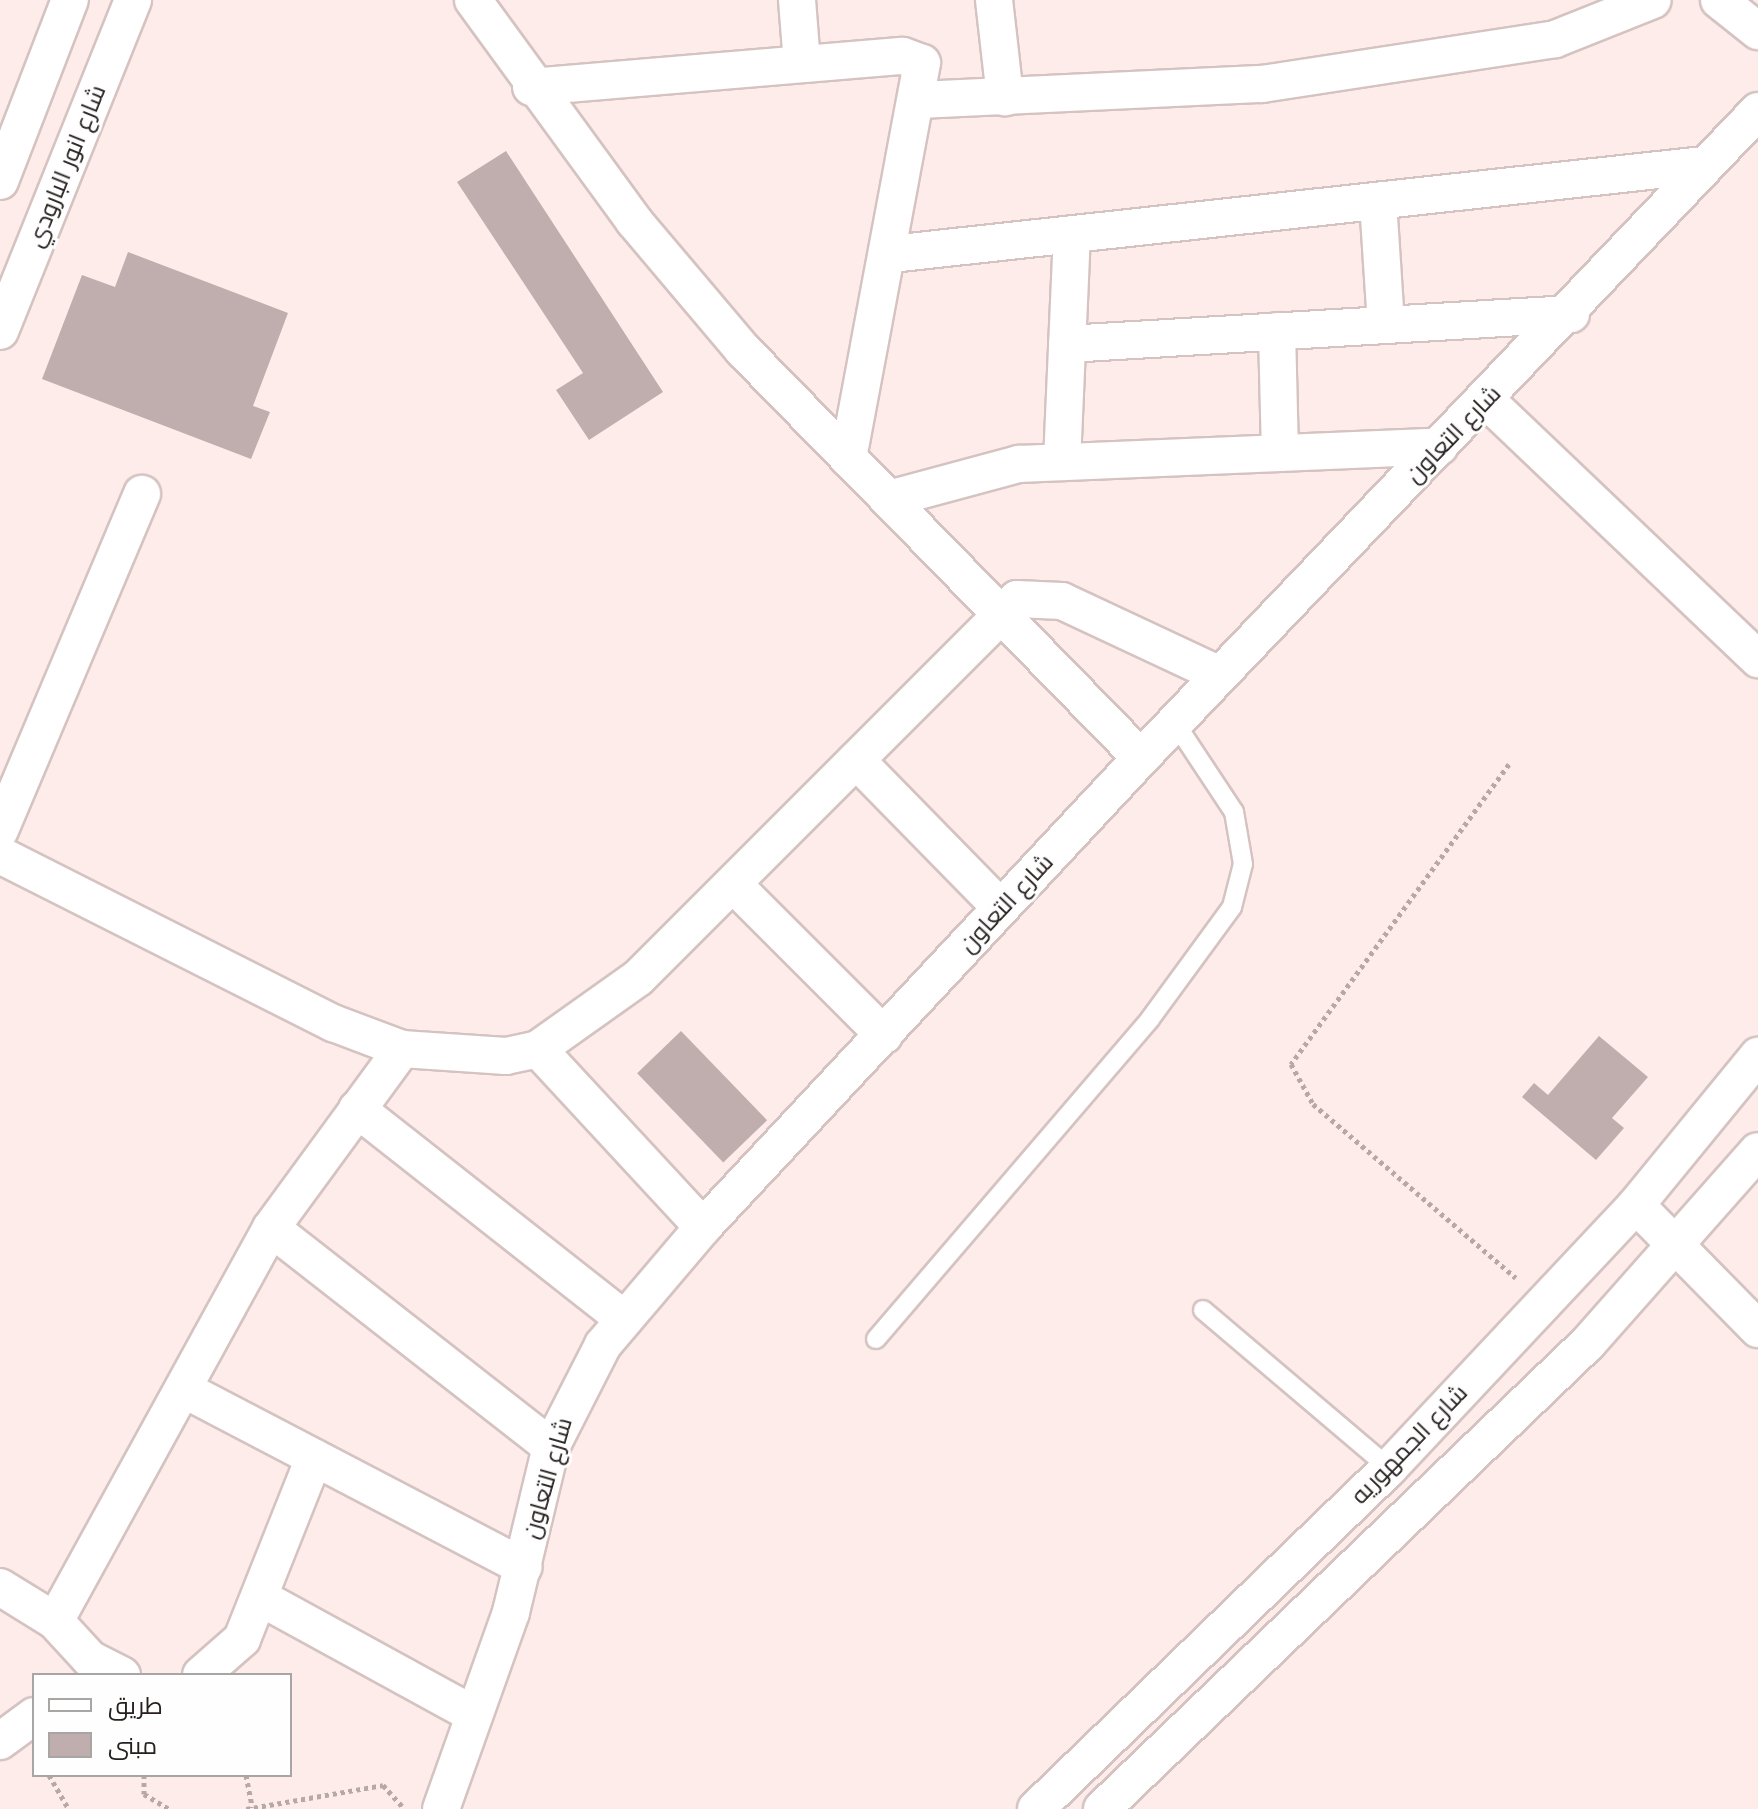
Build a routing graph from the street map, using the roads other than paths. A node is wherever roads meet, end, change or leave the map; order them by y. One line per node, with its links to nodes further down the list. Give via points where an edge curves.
1 (70, 0): 15 (street)
2 (133, 0): 21 (street, شارع انور البارودي)
3 (473, 0): 10 (street)
4 (797, 0): 9 (street)
5 (994, 0): 11 (street)
6 (1719, 0): 8 (street)
7 (1633, 4): 11 (street, via 1542,42 1262,84)
8 (1758, 31)
9 (802, 64): 10 (street); 12 (street, via 913,56 926,73)
10 (531, 87): 27 (street, via 743,350)
11 (1005, 97): 12 (street)
12 (921, 100): 18 (street)
13 (1758, 111): 14 (street, شارع التعاون)
14 (1704, 165): 16 (street); 19 (street, شارع التعاون)
15 (0, 181)
16 (1378, 201): 17 (street); 20 (street)
17 (1072, 234): 18 (street); 23 (street)
18 (891, 254): 27 (street)
19 (1571, 314): 20 (street); 24 (street, شارع التعاون)
20 (1386, 324): 22 (street)
21 (0, 331)
22 (1277, 331): 23 (street); 26 (street)
23 (1067, 344): 28 (street)
24 (1486, 400): 25 (street, شارع التعاون); 32 (street)
25 (1440, 446): 26 (street); 33 (street, شارع التعاون)
26 (1280, 453): 28 (street)
27 (848, 458): 30 (street)
28 (1062, 462): 30 (street, via 976,470)
29 (142, 494): 37 (street)
30 (889, 499): 31 (street)
31 (998, 614): 33 (street, via 1017,599 1047,596); 35 (street); 36 (street)
32 (1758, 659)
33 (1220, 675): 34 (street, شارع التعاون)
34 (1175, 723): 35 (street, شارع التعاون); 54 (lane, via 1234,812 1243,864 1232,907 1150,1019)
35 (1141, 758): 40 (street, شارع التعاون)
36 (856, 760): 39 (street); 40 (street)
37 (0, 830)
38 (0, 855): 42 (street, via 333,1023)
39 (735, 886): 41 (street); 43 (street, via 638,978)
40 (1001, 908): 41 (street, شارع التعاون)
41 (884, 1035): 48 (street, شارع التعاون)
42 (402, 1049): 43 (street, via 495,1056); 45 (street)
43 (538, 1049): 48 (street)
44 (1758, 1056): 47 (street, شارع الجمهوريه)
45 (357, 1109): 49 (street); 52 (street)
46 (1758, 1151): 50 (street)
47 (1636, 1205): 50 (street); 58 (street, شارع الجمهوريه)
48 (703, 1227): 52 (street, شارع التعاون)
49 (271, 1228): 55 (street); 56 (street)
50 (1677, 1247): 53 (street); 59 (street)
51 (1203, 1310): 58 (lane)
52 (624, 1319): 56 (street, شارع التعاون, via 582,1377)
53 (1758, 1329)
54 (876, 1339)
55 (185, 1390): 57 (street); 63 (street)
56 (551, 1447): 60 (street, شارع التعاون)
57 (314, 1458): 60 (street); 62 (street)
58 (1389, 1468): 59 (street); 70 (street, شارع الجمهوريه)
59 (1425, 1504): 71 (street)
60 (523, 1567): 67 (street, شارع التعاون)
61 (0, 1587): 63 (street)
62 (261, 1598): 66 (street, via 242,1639); 67 (street)
63 (55, 1621): 64 (street)
64 (82, 1667): 65 (street)
65 (112, 1673)
66 (203, 1673)
67 (473, 1714): 72 (street, شارع التعاون)
68 (32, 1717): 69 (street)
69 (0, 1741)
70 (1093, 1757): 71 (street); 73 (street, شارع الجمهوريه)
71 (1113, 1800)
72 (441, 1809)
73 (1036, 1809)

